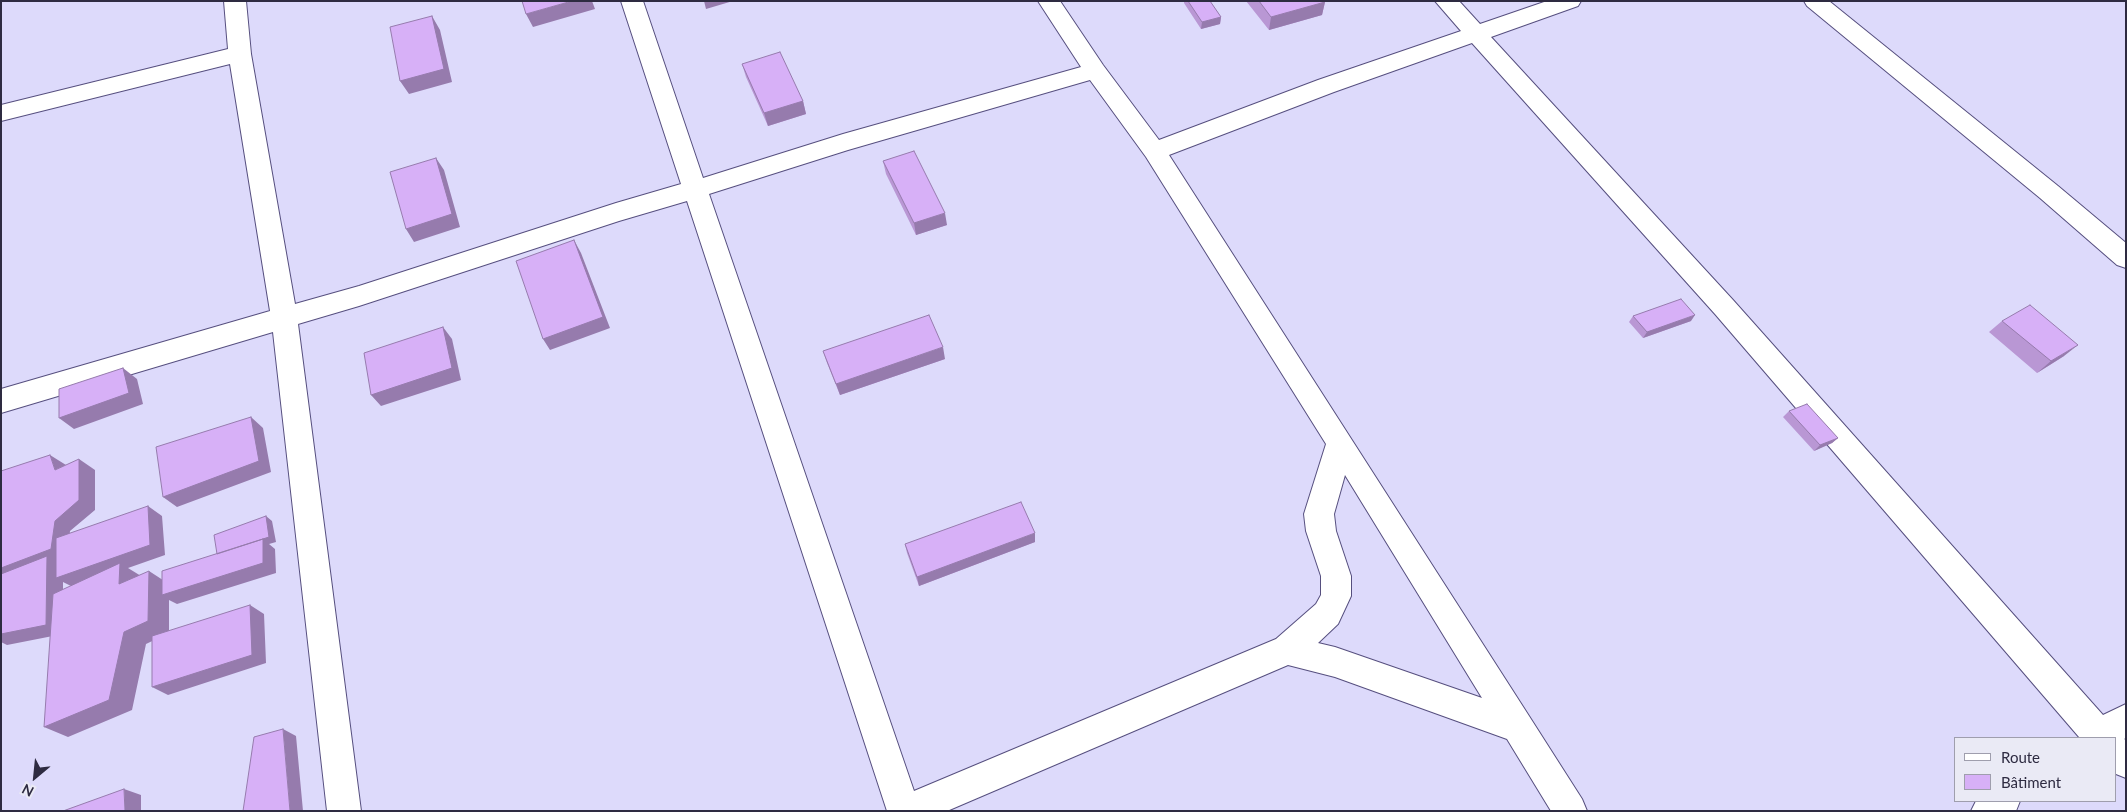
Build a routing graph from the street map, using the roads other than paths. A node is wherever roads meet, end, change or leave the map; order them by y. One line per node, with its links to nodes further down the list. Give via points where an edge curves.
1 (235, 1): 8 (street)
2 (632, 1): 12 (street)
3 (1049, 1): 9 (street)
4 (1446, 1): 7 (street)
5 (1570, 1): 7 (street)
6 (1815, 1): 13 (street)
7 (1476, 35): 11 (street, via 1326,86); 20 (street, via 1724,307)
8 (240, 54): 10 (street); 14 (street)
9 (1095, 71): 11 (street); 12 (street, via 911,122)
10 (1, 113)
11 (1154, 151): 16 (street)
12 (694, 190): 14 (street); 24 (street)
13 (2126, 258)
14 (284, 317): 15 (street); 23 (street)
15 (1, 401)
16 (1340, 442): 17 (street, via 1319,514 1321,531 1336,576 1336,596 1326,614); 19 (street)
17 (1286, 650): 19 (street, via 1335,662); 24 (street)
18 (2126, 720): 21 (street)
19 (1518, 727): 25 (street)
20 (2100, 737)
21 (2107, 737)
22 (2002, 802): 26 (street)
23 (344, 811)
24 (906, 811)
25 (1570, 811)
26 (1988, 811)

